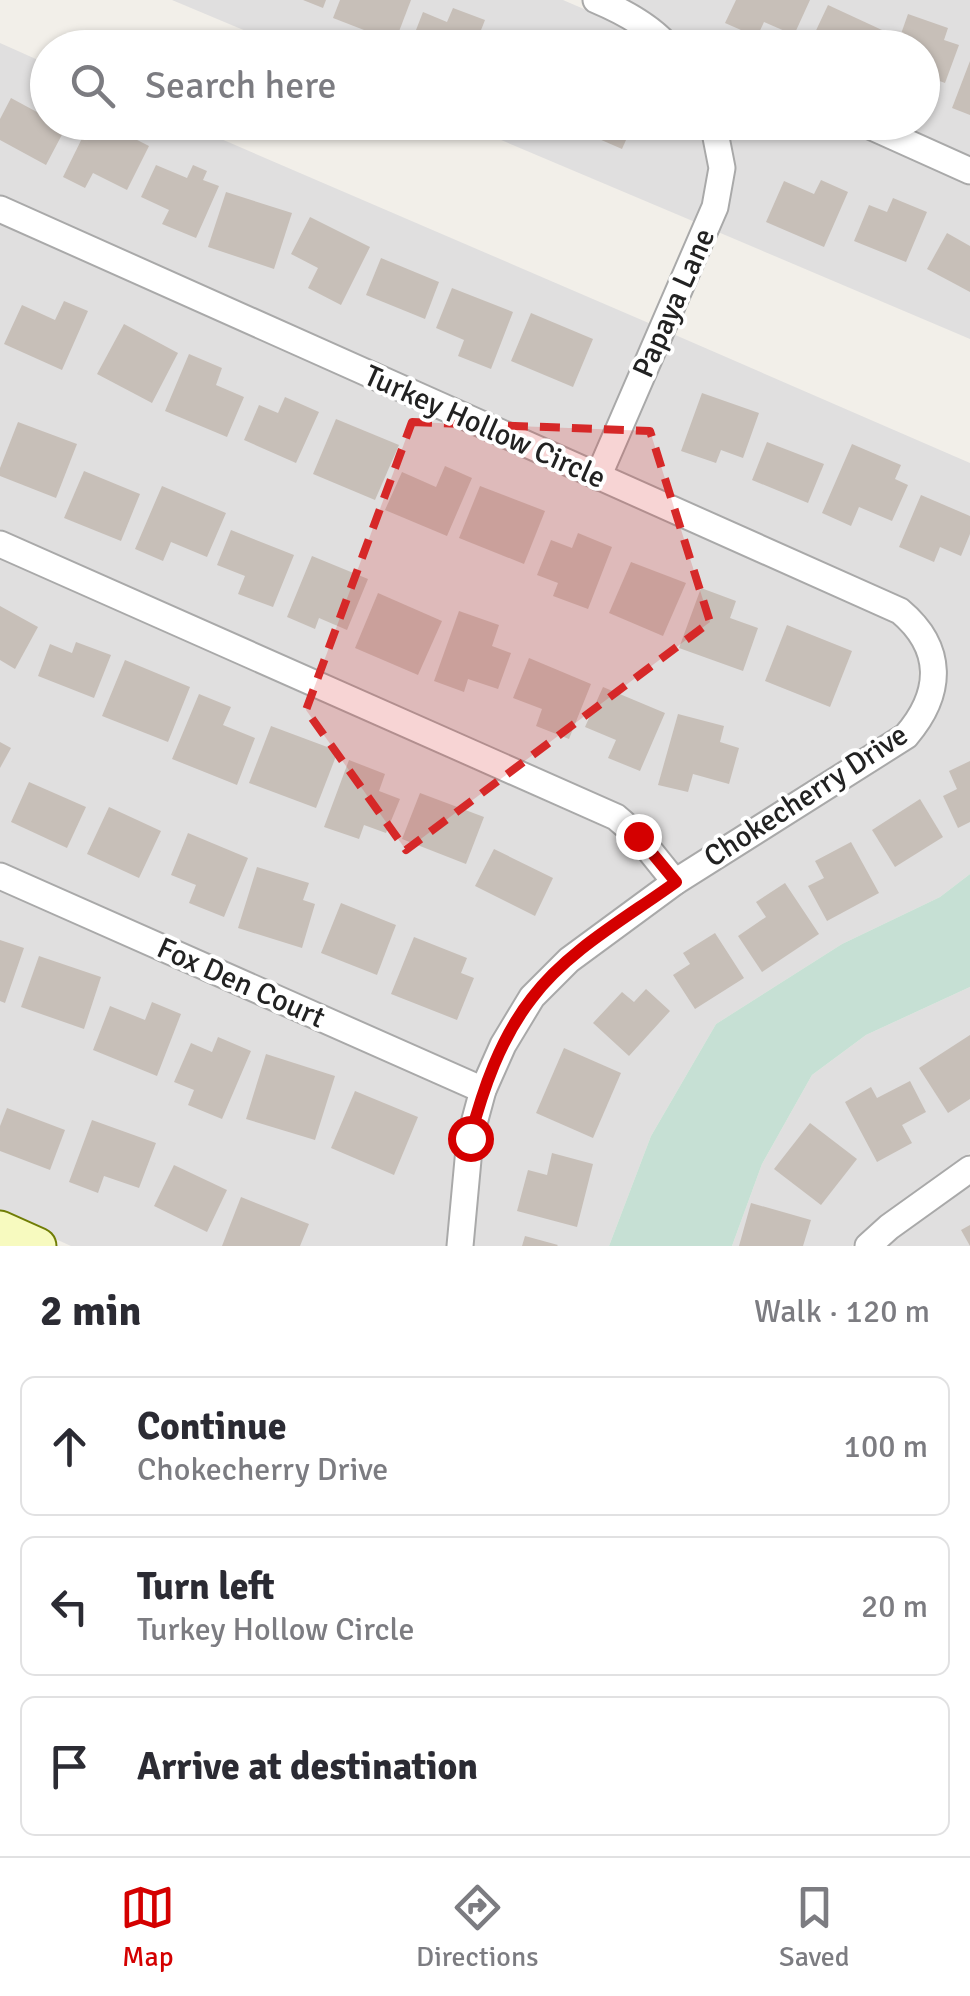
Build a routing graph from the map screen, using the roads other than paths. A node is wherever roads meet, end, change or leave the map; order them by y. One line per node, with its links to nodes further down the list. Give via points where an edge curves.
1 (596, 0): 2 (street)
2 (649, 30)
3 (720, 140): 7 (street, Papaya Lane, via 716,207)
4 (901, 140): 5 (street)
5 (970, 171)
6 (0, 210): 7 (street, Turkey Hollow Circle)
7 (598, 477): 9 (street, Turkey Hollow Circle, via 900,611 930,646)
8 (0, 544): 11 (street, via 616,818)
9 (933, 676): 11 (street, Chokecherry Drive, via 930,698 906,736)
10 (0, 876): 12 (street, Fox Den Court)
11 (676, 882): 12 (street, Chokecherry Drive, via 569,960 532,997)
12 (483, 1090): 16 (street, Chokecherry Drive, via 470,1138)
13 (970, 1169): 17 (street)
14 (0, 1229): 15 (street)
15 (38, 1246)
16 (460, 1246)
17 (868, 1246)

